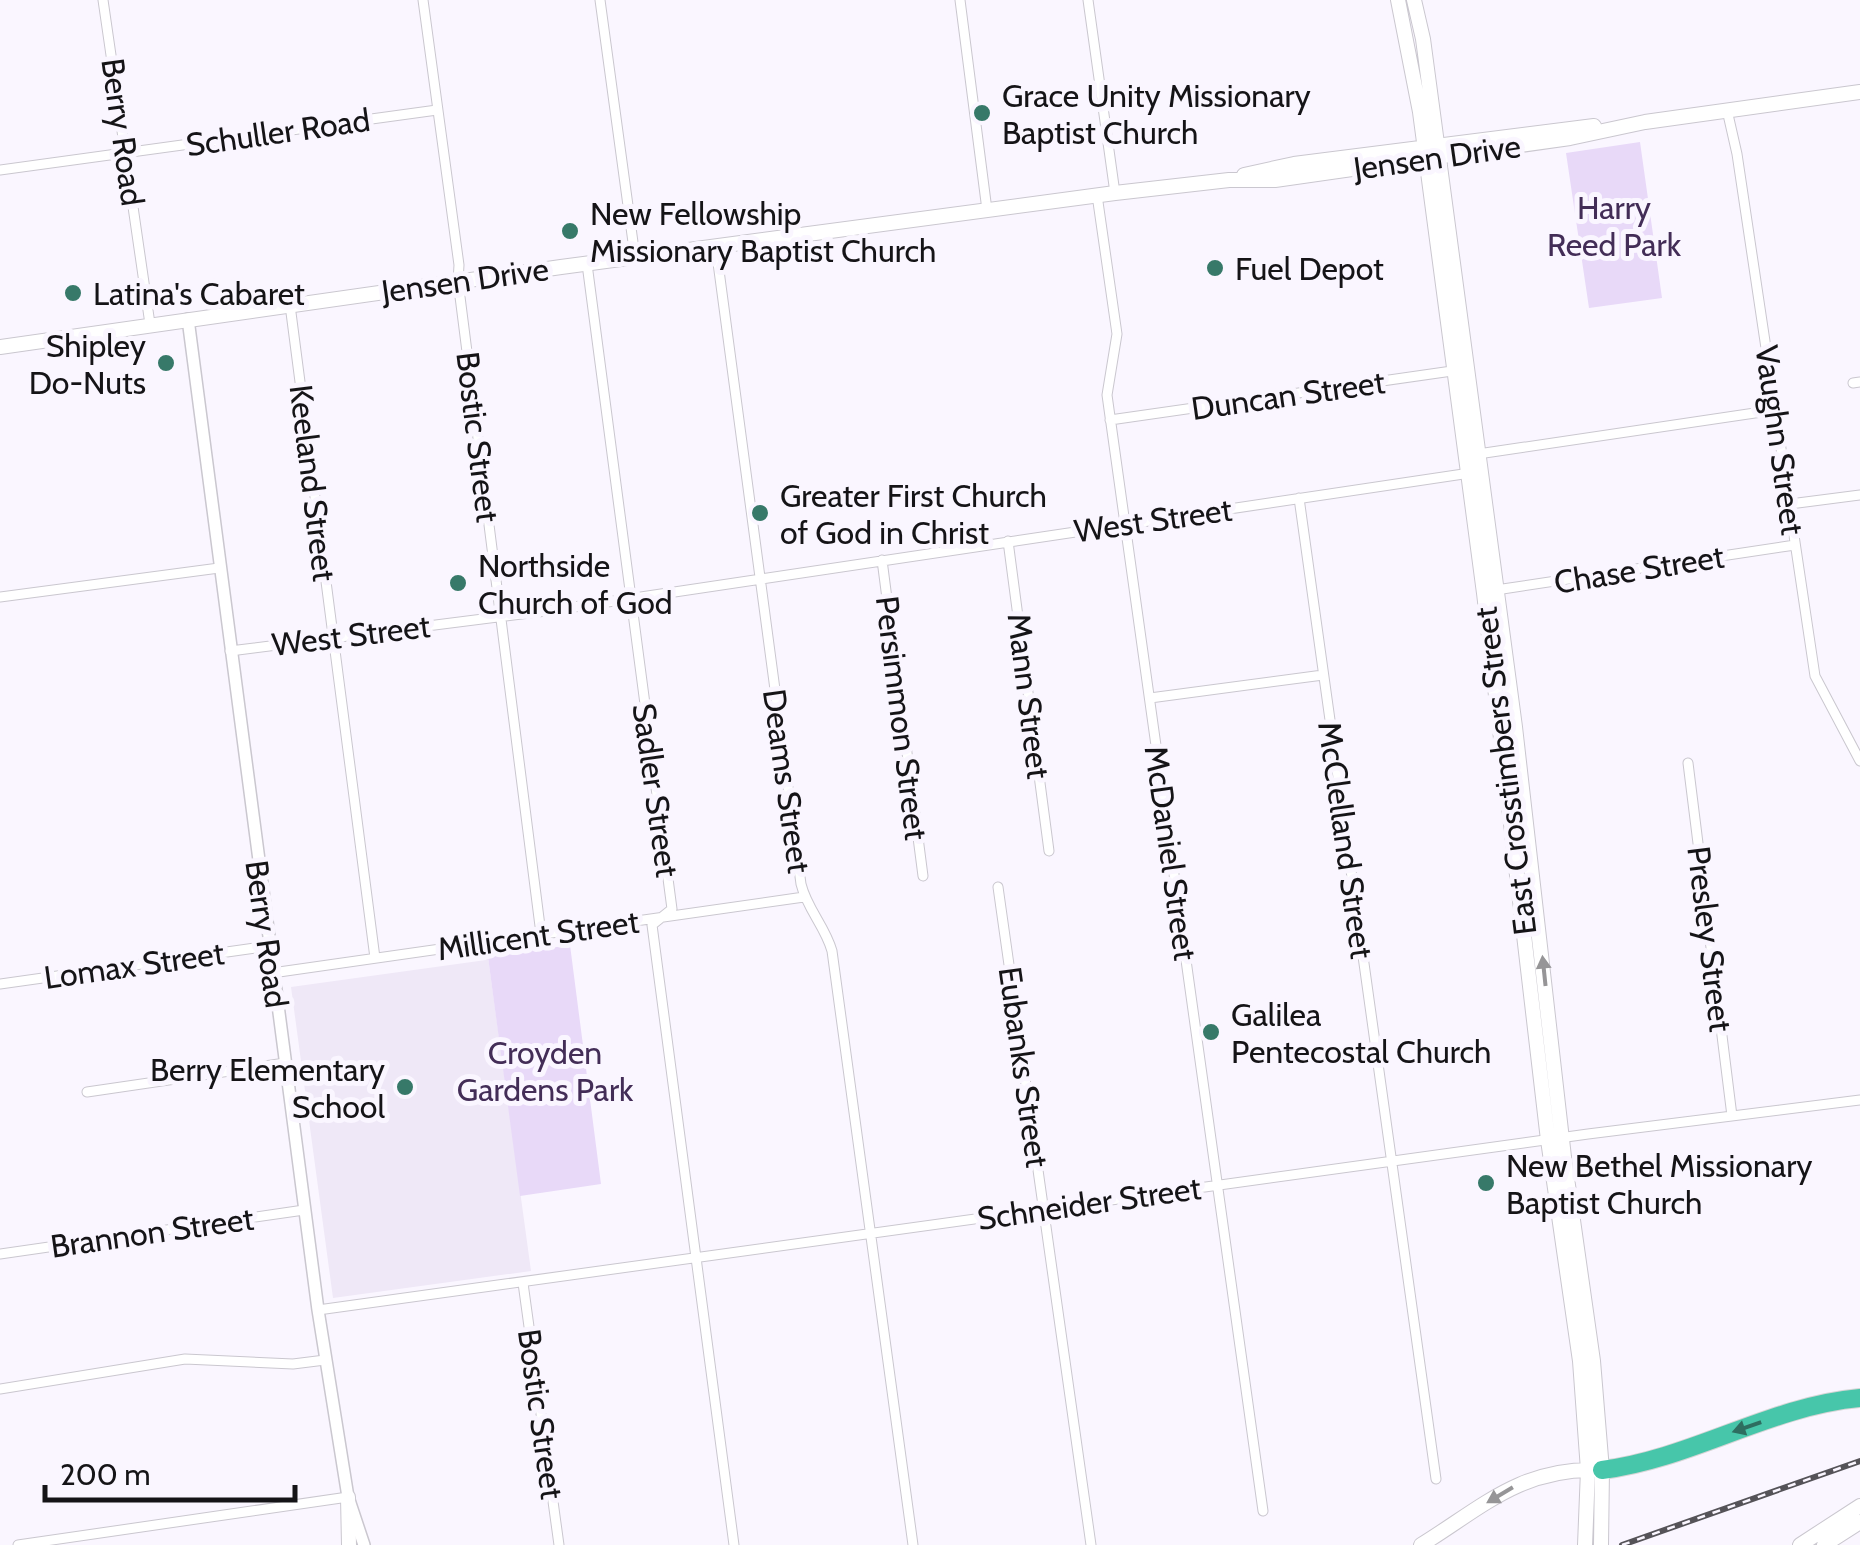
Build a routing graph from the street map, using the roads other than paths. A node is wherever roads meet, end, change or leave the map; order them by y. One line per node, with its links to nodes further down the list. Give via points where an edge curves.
1 (103, 0): 11 (street, Berry Road)
2 (423, 0): 8 (street, Bostic Street)
3 (600, 0): 17 (street)
4 (960, 0): 15 (street)
5 (1088, 0): 13 (street)
6 (1408, 5): 10 (main road, East Crosstimbers Street)
7 (1860, 92): 9 (main road, Jensen Drive)
8 (437, 110): 11 (street, Schuller Road); 19 (street, Bostic Street)
9 (1727, 110): 10 (main road, Jensen Drive, via 1570,138); 25 (street, Vaughn Street)
10 (1431, 152): 13 (main road, Jensen Drive); 24 (main road, East Crosstimbers Street)
11 (125, 153): 12 (street, Schuller Road); 22 (street, Berry Road)
12 (0, 170)
13 (1115, 193): 14 (main road, Jensen Drive)
14 (1097, 195): 15 (main road, Jensen Drive); 26 (street, McDaniel Street, via 1117,334 1108,381)
15 (987, 210): 16 (main road, Jensen Drive)
16 (716, 248): 17 (main road, Jensen Drive); 37 (street, Deams Street)
17 (636, 257): 18 (main road, Jensen Drive)
18 (588, 264): 19 (main road, Jensen Drive); 40 (street, Sadler Street)
19 (458, 282): 20 (main road, Jensen Drive); 41 (street, Bostic Street)
20 (290, 305): 21 (main road, Jensen Drive); 42 (street, Keeland Street)
21 (188, 319): 22 (main road, Jensen Drive); 36 (street, Berry Road)
22 (150, 324): 23 (main road, Jensen Drive)
23 (0, 347)
24 (1459, 370): 26 (street, Duncan Street); 27 (main road, East Crosstimbers Street); 28 (main road, East Crosstimbers Street)
25 (1775, 410): 27 (street); 31 (street, Vaughn Street)
26 (1110, 420): 32 (street, McDaniel Street)
27 (1478, 454): 28 (main road, East Crosstimbers Street)
28 (1474, 473): 30 (street, West Street); 38 (main road, East Crosstimbers Street)
29 (1860, 495): 31 (street)
30 (1299, 498): 32 (street, West Street); 44 (street, McClelland Street)
31 (1790, 504): 34 (street, Vaughn Street)
32 (1125, 524): 33 (street, West Street); 45 (street, McDaniel Street)
33 (1008, 541): 35 (street, West Street); 49 (street, Mann Street)
34 (1795, 545): 38 (street, Chase Street); 47 (street, Vaughn Street, via 1815,676)
35 (882, 560): 37 (street, West Street); 50 (street, Persimmon Street)
36 (219, 568): 39 (street); 43 (street, Berry Road)
37 (760, 580): 40 (street, West Street); 54 (street, Deams Street)
38 (1490, 592): 46 (main road, East Crosstimbers Street)
39 (0, 597)
40 (630, 597): 41 (street, West Street); 55 (street, Sadler Street, via 672,909)
41 (502, 616): 42 (street, West Street); 56 (street, Bostic Street)
42 (334, 637): 43 (street, West Street); 58 (street, Keeland Street)
43 (230, 651): 57 (street, Berry Road)
44 (1323, 675): 45 (street); 67 (street, McClelland Street)
45 (1150, 698): 68 (street, McDaniel Street)
46 (1508, 735): 51 (main road, East Crosstimbers Street); 52 (main road, East Crosstimbers Street)
47 (1860, 761)
48 (1688, 762): 65 (street, Presley Street)
49 (1049, 850)
50 (923, 876)
51 (1534, 878): 52 (main road); 61 (main road, East Crosstimbers Street, one-way to 51)
52 (1517, 879): 61 (main road, East Crosstimbers Street)
53 (998, 887): 69 (street, Eubanks Street)
54 (804, 897): 55 (street, Millicent Street); 71 (street, Deams Street, via 832,951)
55 (664, 918): 56 (street, Millicent Street); 73 (street, Sadler Street, via 652,929)
56 (541, 934): 58 (street, Millicent Street)
57 (268, 946): 59 (street, Berry Road); 60 (street, Lomax Street)
58 (375, 958): 59 (street, Millicent Street)
59 (272, 973): 62 (street, Berry Road)
60 (0, 984)
61 (1543, 1037): 66 (main road, East Crosstimbers Street)
62 (285, 1063): 63 (street); 70 (street, Berry Road)
63 (86, 1092)
64 (1860, 1100): 65 (street, Schneider Street)
65 (1732, 1116): 66 (street, Schneider Street)
66 (1555, 1139): 67 (street, Schneider Street); 79 (main road, East Crosstimbers Street)
67 (1390, 1162): 68 (street, Schneider Street); 80 (street, McClelland Street)
68 (1217, 1186): 69 (street, Schneider Street); 83 (street, McDaniel Street)
69 (1044, 1208): 71 (street, Schneider Street); 91 (street, Eubanks Street)
70 (304, 1210): 72 (street, Brannon Street); 75 (street, Berry Road)
71 (870, 1232): 73 (street, Schneider Street); 90 (street, Deams Street)
72 (0, 1254)
73 (696, 1256): 74 (street, Schneider Street); 89 (street, Sadler Street)
74 (523, 1283): 75 (street, Schneider Street); 88 (street, Bostic Street)
75 (318, 1310): 76 (street, Berry Road)
76 (325, 1360): 77 (street, via 185,1359); 81 (street, Berry Road)
77 (0, 1389)
78 (1860, 1398): 79 (highway, one-way to 79)
79 (1595, 1470): 92 (main road, one-way to 92, via 1534,1476); 93 (main road, East Crosstimbers Street); 94 (main road, East Crosstimbers Street)
80 (1436, 1479)
81 (348, 1497): 85 (street); 86 (main road); 87 (street, Berry Road)
82 (1860, 1506): 95 (main road)
83 (1263, 1511)
84 (1860, 1522): 96 (main road)
85 (18, 1545)
86 (348, 1545)
87 (364, 1545)
88 (559, 1545)
89 (734, 1545)
90 (913, 1545)
91 (1091, 1545)
92 (1421, 1545)
93 (1584, 1545)
94 (1601, 1545)
95 (1800, 1545)
96 (1824, 1545)

